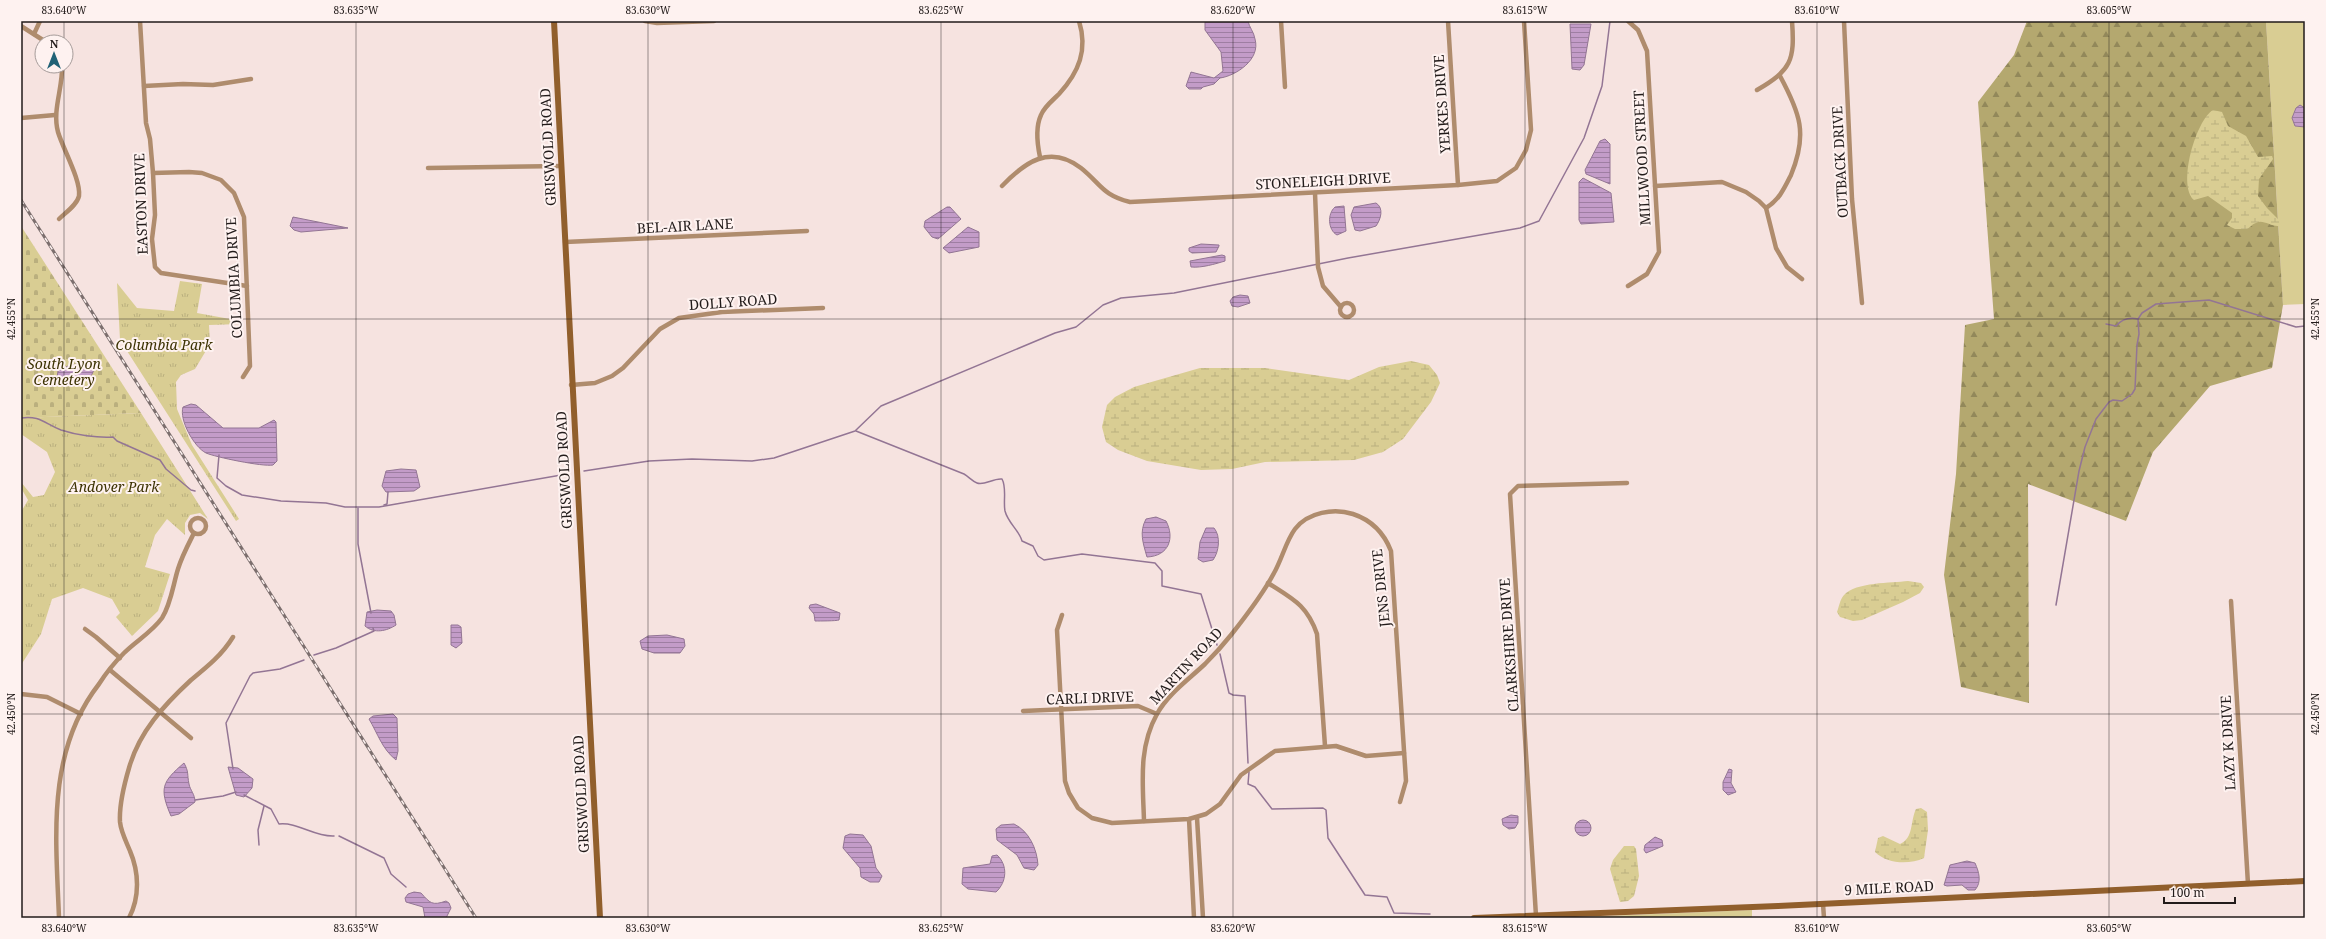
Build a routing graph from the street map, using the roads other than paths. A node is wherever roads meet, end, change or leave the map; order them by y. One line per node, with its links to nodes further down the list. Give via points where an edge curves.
1 (40, 21): 14 (street)
2 (140, 21): 18 (street, EASTON DRIVE)
3 (554, 21): 24 (street, GRISWOLD ROAD)
4 (645, 21): 5 (street)
5 (714, 21)
6 (1079, 21): 23 (street, via 1083,34 1083,54 1073,75 1041,114 1037,127)
7 (1281, 21): 19 (street)
8 (1448, 21): 28 (street, YERKES DRIVE)
9 (1524, 21): 28 (street, STONELEIGH DRIVE, via 1531,130 1526,150 1516,168 1497,181)
10 (1628, 21): 29 (street, MILLWOOD STREET, via 1638,30 1647,51)
11 (1792, 21): 16 (street, via 1792,51)
12 (1844, 21): 38 (street, OUTBACK DRIVE, via 1852,199)
13 (21, 26): 14 (street)
14 (34, 34)
15 (63, 74): 21 (street)
16 (1780, 76): 20 (street); 31 (street, via 1790,94 1802,139 1800,151 1783,192)
17 (251, 79): 18 (street, via 213,86)
18 (144, 86): 26 (street, EASTON DRIVE)
19 (1284, 88)
20 (1757, 90)
21 (56, 115): 22 (street); 32 (street, via 58,132 77,184 79,197)
22 (21, 118)
23 (1040, 157): 27 (street, via 1025,165); 30 (street, STONELEIGH DRIVE, via 1050,156 1068,160 1081,168 1113,198 1130,202)
24 (561, 166): 25 (street); 34 (street, GRISWOLD ROAD)
25 (428, 168)
26 (153, 174): 36 (street, COLUMBIA DRIVE, via 202,174 221,180 234,193 244,217); 36 (street, EASTON DRIVE, via 155,215 152,239 155,267 161,273)
27 (1002, 186)
28 (1458, 186): 30 (street, STONELEIGH DRIVE)
29 (1655, 186): 31 (street, via 1722,182 1746,192); 37 (street, MILLWOOD STREET, via 1659,252 1647,274)
30 (1315, 193): 39 (street, via 1318,267 1323,286)
31 (1766, 208): 35 (street, via 1776,248 1788,266)
32 (59, 219)
33 (807, 231): 34 (street, BEL-AIR LANE)
34 (565, 242): 42 (street, GRISWOLD ROAD)
35 (1802, 279)
36 (247, 286): 41 (street, COLUMBIA DRIVE, via 250,366)
37 (1628, 286)
38 (1862, 303)
39 (1341, 307)
40 (823, 308): 42 (street, DOLLY ROAD, via 722,312 680,318 660,329 612,376 595,383)
41 (243, 377)
42 (571, 386): 71 (street, GRISWOLD ROAD)
43 (1627, 482): 68 (street, CLARKSHIRE DRIVE, via 1518,486 1510,494)
44 (194, 533): 50 (street, via 185,550 161,619)
45 (1268, 583): 57 (street, MARTIN ROAD, via 1231,635 1205,664 1176,690); 59 (street, via 1304,607 1318,634); 60 (street, JENS DRIVE, via 1295,529 1313,516 1348,512 1365,520 1382,534 1389,546 1392,561)
46 (2231, 600): 66 (street, LAZY K DRIVE)
47 (1062, 615): 53 (street, via 1057,630)
48 (84, 629): 50 (street)
49 (233, 637): 54 (street, via 222,654)
50 (120, 658): 51 (street)
51 (110, 670): 54 (street); 56 (street, via 94,690)
52 (21, 694): 56 (street, via 47,697)
53 (1060, 709): 55 (street, CARLI DRIVE); 57 (street, CARLI DRIVE, via 1138,706); 64 (street, via 1065,781 1078,808 1092,818 1112,823)
54 (160, 710): 58 (street); 69 (street, via 132,758 120,813 121,828 136,868 137,894)
55 (1023, 711)
56 (81, 714): 70 (street, via 66,749 56,801)
57 (1157, 714): 64 (street, MARTIN ROAD, via 1147,737 1142,763)
58 (191, 738)
59 (1325, 746): 60 (street, via 1336,746 1366,756); 62 (street, via 1284,749 1266,755 1241,775 1220,804)
60 (1404, 753): 61 (street, JENS DRIVE, via 1406,781)
61 (1400, 802)
62 (1197, 818): 63 (street); 73 (street)
63 (1189, 819): 64 (street); 72 (street)
64 (1144, 821)
65 (2305, 881): 66 (street, 9 MILE ROAD)
66 (2248, 884): 67 (street, 9 MILE ROAD)
67 (1823, 904): 68 (street, 9 MILE ROAD); 75 (street)
68 (1536, 916): 74 (street, 9 MILE ROAD)
69 (132, 917)
70 (59, 918)
71 (600, 918)
72 (1194, 918)
73 (1203, 918)
74 (1474, 918)
75 (1824, 918)

